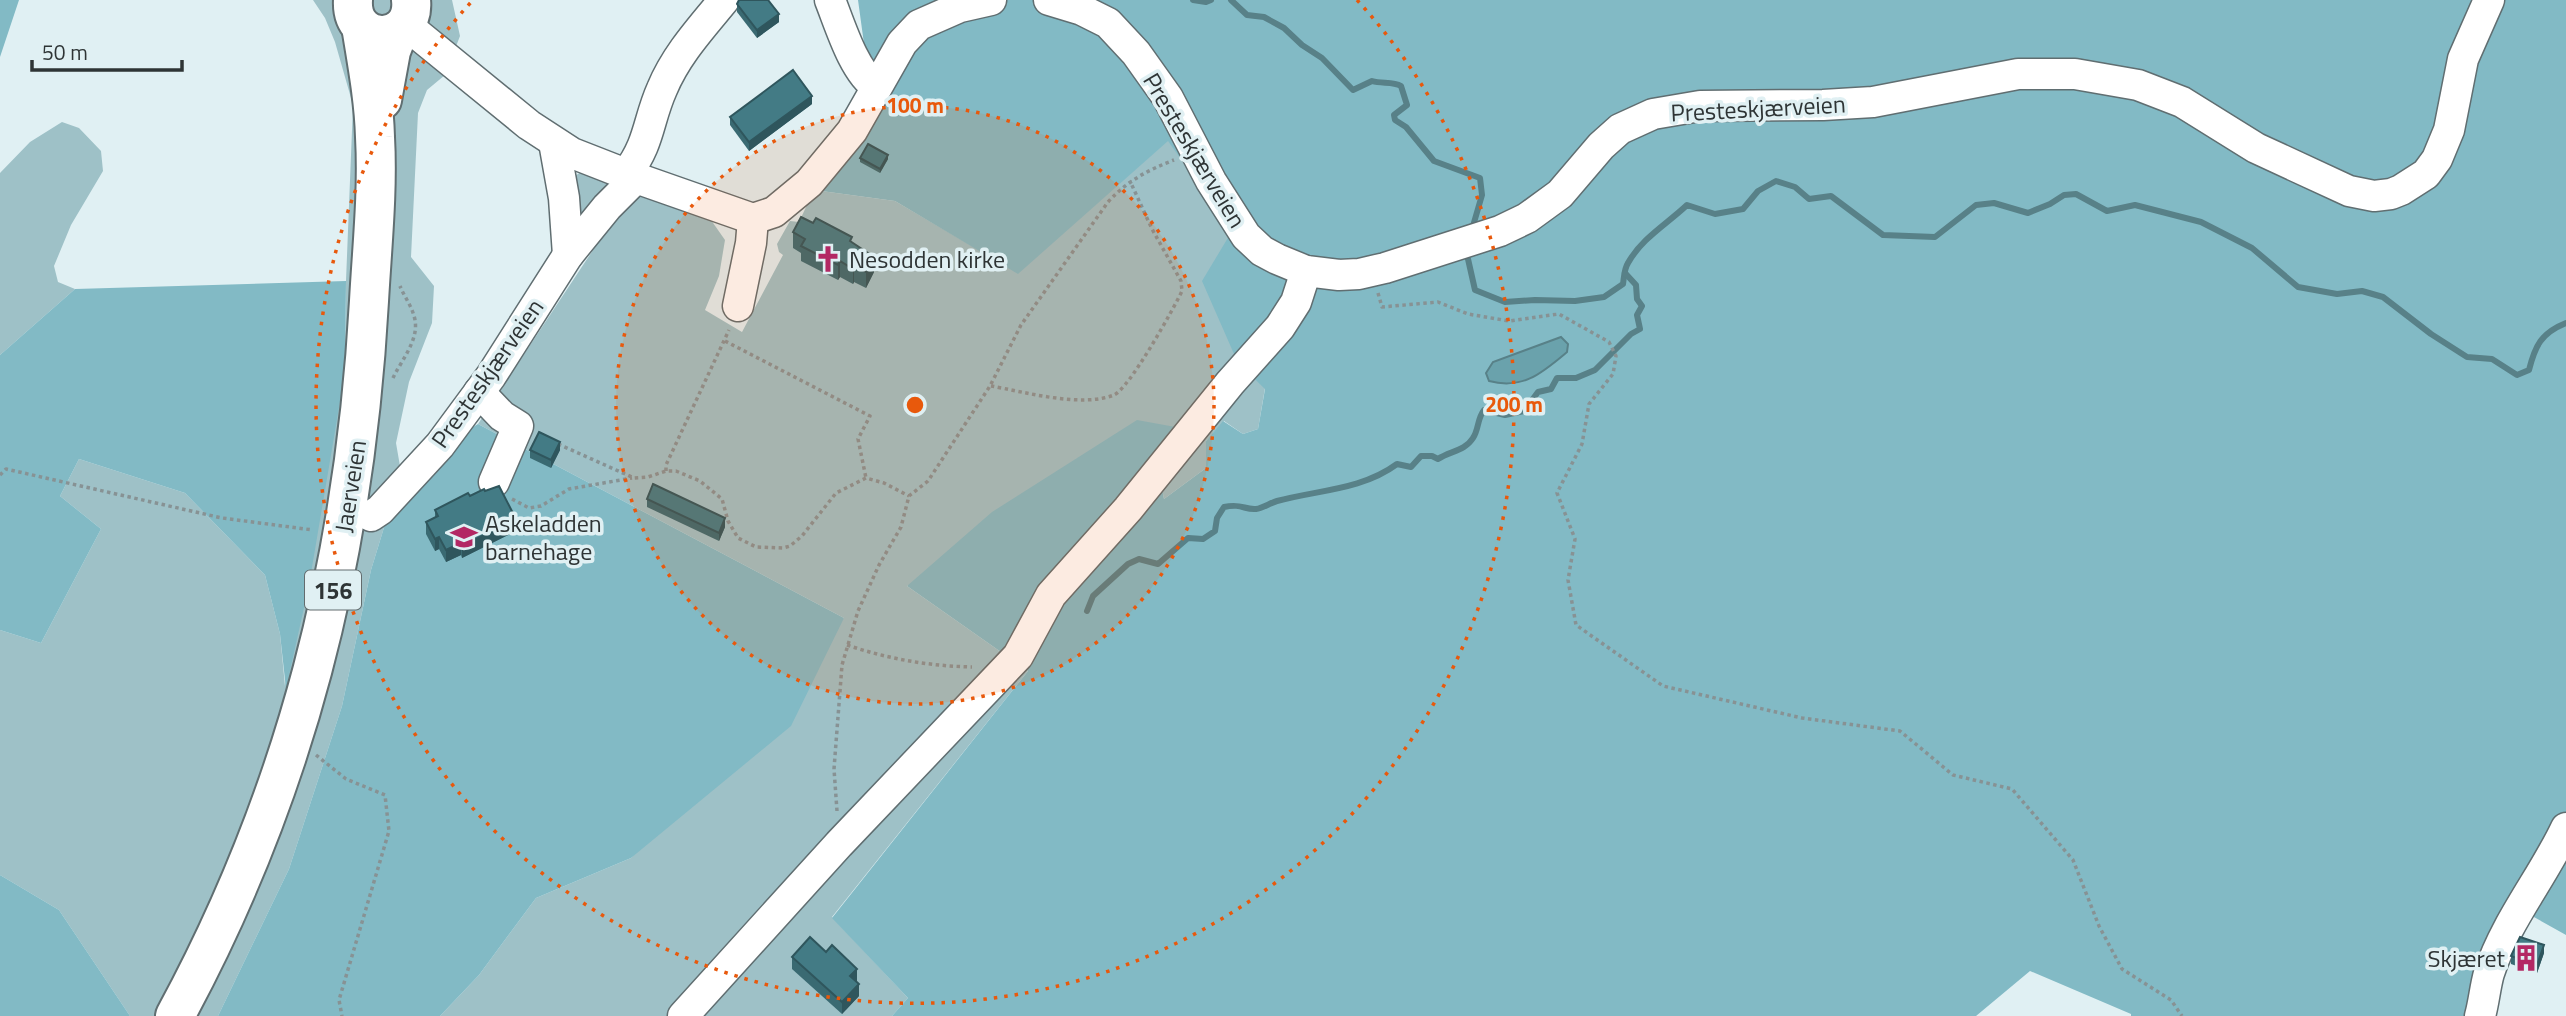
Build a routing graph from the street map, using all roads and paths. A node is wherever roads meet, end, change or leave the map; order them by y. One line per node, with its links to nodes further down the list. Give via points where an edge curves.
1 (724, 0): 12 (street, Presteskjærveien, via 675,63)
2 (830, 0): 8 (street, via 865,77)
3 (991, 0): 8 (street, via 960,7 919,25 902,43)
4 (1049, 0): 11 (street, Presteskjærveien, via 1082,10 1119,33 1168,97)
5 (2489, 0): 17 (street, Presteskjærveien, via 2463,59 2449,130 2437,159 2426,174 2391,194 2349,191 2256,148 2182,102 2138,85 2075,74 2018,74 1873,102 1700,106 1653,114 1620,129 1560,194 1527,218 1500,231)
6 (354, 7): 7 (main road, 156, via 377,35); 9 (main road, Jaerveien / 156)
7 (405, 18): 9 (main road, Jaerveien / 156, via 391,51); 10 (street)
8 (876, 86): 14 (street, via 852,131 809,183 774,212)
9 (375, 137): 29 (main road, Jaerveien / 156, via 364,380 354,465)
10 (554, 142): 12 (street); 15 (street)
11 (1196, 151): 13 (path); 16 (street, Presteskjærveien, via 1246,236 1262,251)
12 (631, 176): 14 (street); 15 (street, Presteskjærveien)
13 (1130, 181): 20 (path, via 1108,202 1021,325); 20 (path, via 1182,291 1139,364 1115,395 1090,399)
14 (752, 219): 18 (street)
15 (568, 255): 21 (street, Presteskjærveien)
16 (1306, 271): 17 (street, Presteskjærveien, via 1339,275); 31 (street, via 1296,302 1280,327 1051,595)
17 (1372, 271): 38 (path, via 1382,307 1438,302 1468,314 1508,321 1559,314 1609,341 1616,356 1613,374 1589,404 1582,444 1557,493 1574,539 1568,580 1576,625 1663,686 1802,718 1900,732 1953,775 2012,789 2073,860 2122,969 2171,999)
18 (738, 306): 19 (path)
19 (725, 341): 23 (path); 26 (path, via 870,416 858,439)
20 (990, 386): 28 (path, via 928,481)
21 (479, 392): 22 (street); 29 (street, Presteskjærveien, via 440,445 380,510)
22 (518, 426): 25 (path); 27 (street)
23 (666, 471): 25 (path); 26 (path, via 676,471 715,491 738,538 756,547 783,548 802,536 836,493)
24 (0, 475): 29 (path, via 6,469 222,518)
25 (634, 478): 27 (path, via 569,489 529,509)
26 (866, 478): 28 (path)
27 (494, 482)
28 (909, 496): 30 (path, via 901,527 863,599)
29 (357, 525): 35 (main road, Jaerveien / 156, via 278,782 225,915)
30 (847, 645): 31 (path, via 940,666); 34 (path, via 834,769)
31 (1007, 668): 34 (street)
32 (312, 752): 36 (path, via 346,779 385,795 389,831 339,1000)
33 (2566, 828): 39 (street, via 2496,957)
34 (839, 844): 37 (street)
35 (175, 1016)
36 (342, 1016)
37 (682, 1016)
38 (2182, 1016)
39 (2480, 1016)

